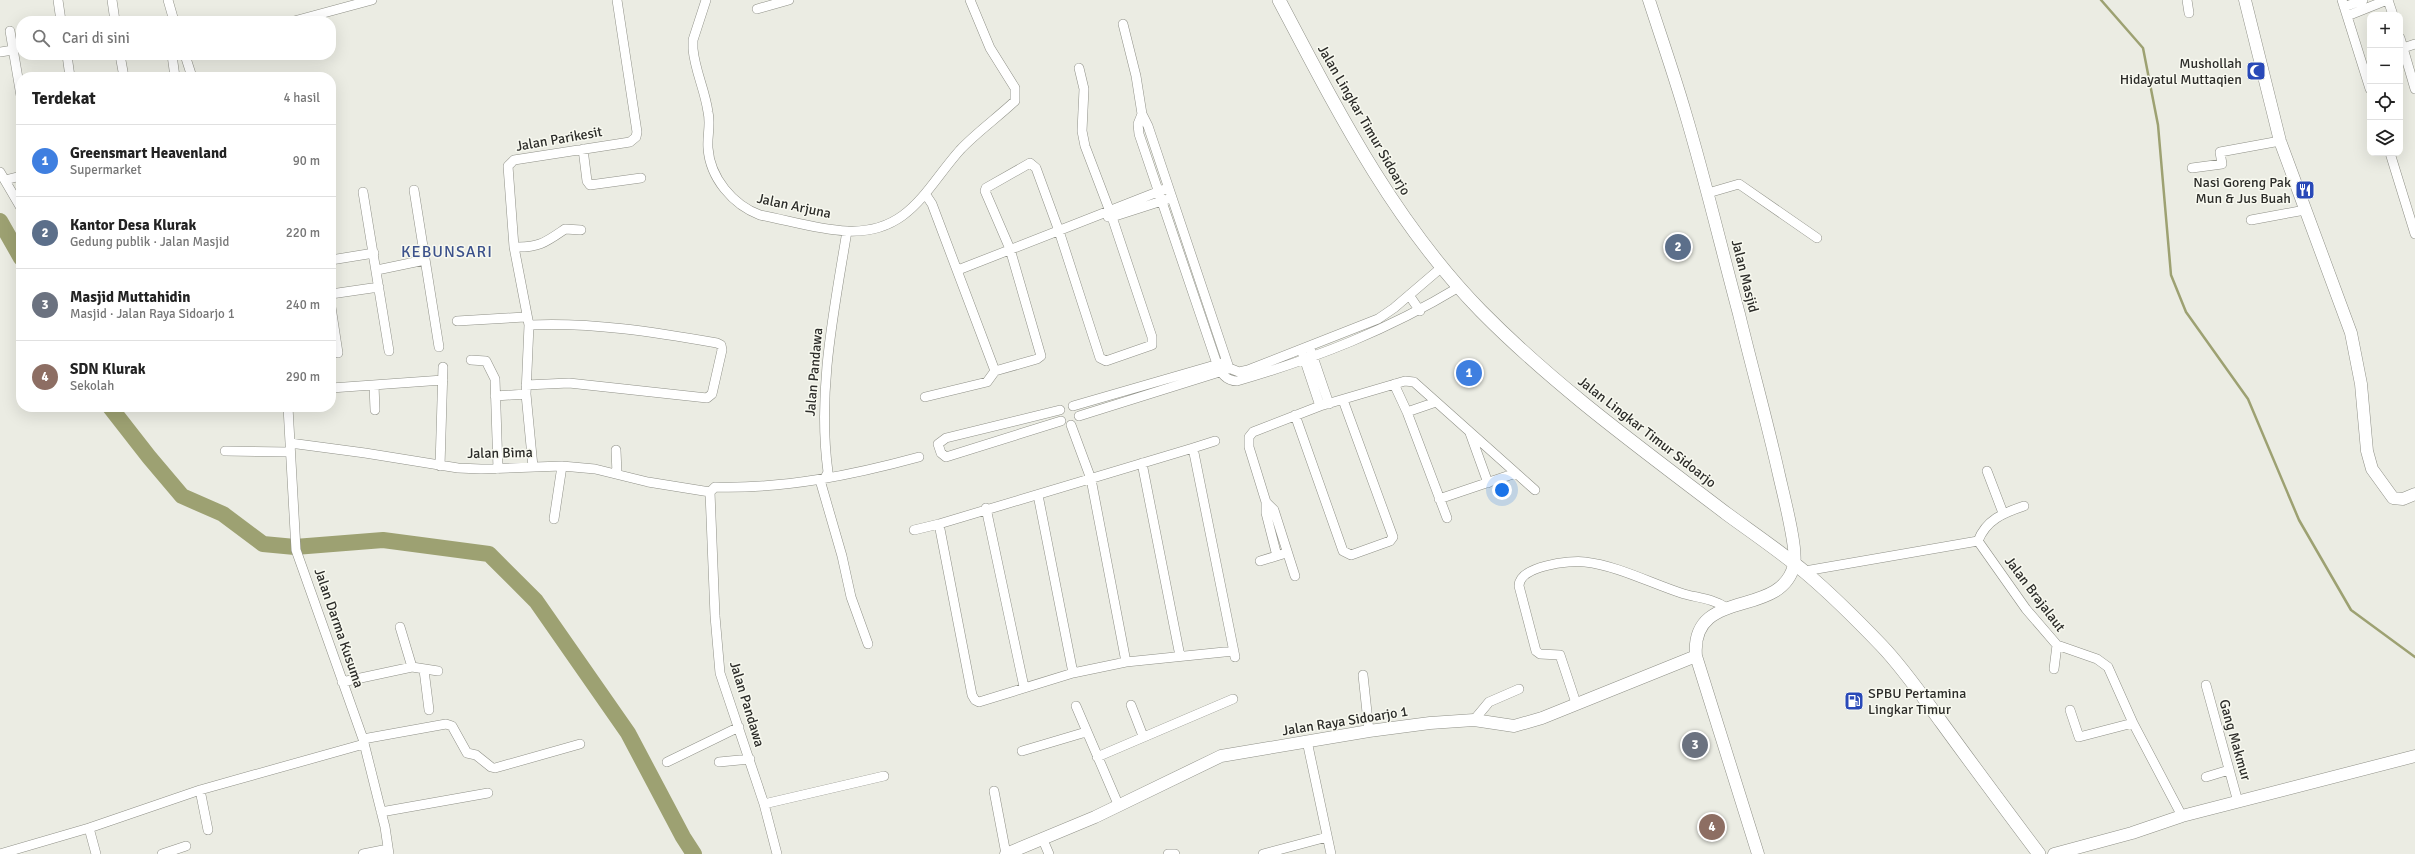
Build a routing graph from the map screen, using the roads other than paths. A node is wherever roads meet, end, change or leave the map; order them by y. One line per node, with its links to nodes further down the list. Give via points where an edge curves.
1 (58, 0): 19 (street)
2 (112, 0): 20 (street)
3 (372, 0): 23 (street)
4 (617, 0): 43 (street, Jalan Parikesit, via 637,134 630,142)
5 (706, 0): 60 (street, Jalan Arjuna, via 692,49 708,112 709,157 718,179 737,202 750,212)
6 (789, 0): 16 (street)
7 (970, 0): 53 (street, via 990,48 1015,88 1016,97 997,118 959,151)
8 (1279, 0): 69 (main road, Jalan Lingkar Timur Sidoarjo, via 1340,116 1371,168 1426,250)
9 (1648, 0): 52 (street, Jalan Masjid, via 1685,110)
10 (2187, 0): 18 (street)
11 (2245, 0): 42 (street)
12 (2363, 0): 15 (street)
13 (2388, 0): 15 (street); 17 (street)
14 (169, 4): 21 (street); 22 (street)
15 (2345, 8): 40 (street)
16 (757, 9)
17 (2392, 12)
18 (2189, 13)
19 (60, 16)
20 (114, 16)
21 (168, 16)
22 (173, 16)
23 (313, 16)
24 (1123, 24): 50 (street, via 1142,114 1138,129)
25 (10, 31): 28 (street)
26 (2415, 44): 27 (street)
27 (2403, 48): 41 (street)
28 (13, 50): 29 (street); 35 (street)
29 (0, 52)
30 (67, 60): 36 (street)
31 (121, 60): 37 (street)
32 (173, 60): 38 (street)
33 (187, 60): 39 (street)
34 (1079, 68): 57 (street, via 1084,89 1083,138)
35 (17, 72)
36 (69, 72)
37 (123, 72)
38 (174, 72)
39 (190, 72)
40 (2368, 84)
41 (2415, 89)
42 (2280, 141): 45 (street, via 2220,152 2222,164); 56 (street)
43 (583, 149): 48 (street, via 588,184); 64 (street, Jalan Parikesit, via 514,160 508,166)
44 (2391, 156): 62 (street)
45 (2192, 168)
46 (2, 176): 47 (street); 55 (street)
47 (16, 176)
48 (641, 178)
49 (414, 190): 68 (street)
50 (1164, 190): 54 (street); 57 (street)
51 (363, 192): 66 (street)
52 (1708, 193): 63 (street, via 1735,184 1743,185); 150 (street, Jalan Masjid, via 1769,430)
53 (926, 196): 60 (street, via 909,211 888,223); 71 (street, via 932,204)
54 (1167, 199): 57 (street); 92 (street)
55 (16, 200)
56 (2305, 210): 58 (street); 135 (street, via 2352,340 2360,384 2367,451 2372,469 2393,498 2403,499)
57 (1108, 215): 61 (street); 61 (street, via 1153,342 1150,346 1106,360 1100,358)
58 (2251, 220)
59 (580, 230): 64 (street, via 565,229 543,244)
60 (847, 231): 130 (street, Jalan Pandawa, via 826,367 823,407 828,472)
61 (1059, 231): 65 (street); 65 (street, via 1034,165 1029,163 985,190)
62 (2415, 234)
63 (1817, 238)
64 (514, 247): 81 (street, Jalan Parikesit)
65 (1010, 249): 71 (street); 93 (street, via 1041,354 1037,359)
66 (374, 253): 67 (street); 70 (street)
67 (336, 259)
68 (425, 260): 70 (street); 84 (street)
69 (1442, 267): 73 (main road, Jalan Lingkar Timur Sidoarjo); 75 (street)
70 (377, 270): 72 (street)
71 (958, 270): 93 (street)
72 (379, 287): 74 (street); 86 (street)
73 (1459, 287): 77 (street); 150 (main road, Jalan Lingkar Timur Sidoarjo, via 1544,369 1608,424)
74 (336, 293)
75 (1409, 295): 76 (street); 77 (street)
76 (1394, 308): 78 (street); 79 (street)
77 (1420, 311): 79 (street)
78 (1378, 319): 82 (street); 85 (street)
79 (1402, 320): 82 (street)
80 (457, 321): 81 (street)
81 (527, 321): 98 (street, Jalan Parikesit); 98 (street, via 622,328 717,343 721,345 722,350 712,394 707,398 569,383)
82 (1383, 330): 88 (street)
83 (336, 341): 87 (street)
84 (439, 347)
85 (1305, 348): 88 (street); 89 (street); 92 (street, via 1242,371)
86 (389, 351)
87 (338, 354)
88 (1314, 356): 89 (street); 103 (street)
89 (1304, 359): 92 (street, via 1237,381 1229,380); 103 (street)
90 (471, 360): 99 (street, via 488,363 495,379)
91 (444, 367): 94 (street)
92 (1223, 367): 104 (street); 110 (street)
93 (995, 371): 100 (street, via 986,382)
94 (443, 380): 96 (street); 123 (street)
95 (1394, 384): 101 (street); 102 (street, via 1412,381); 108 (street)
96 (374, 385): 97 (street); 105 (street)
97 (336, 388)
98 (526, 390): 99 (street); 125 (street, Jalan Parikesit)
99 (495, 396): 126 (street)
100 (925, 397)
101 (1343, 400): 103 (street); 109 (street, via 1393,537 1390,541 1351,555 1343,551)
102 (1436, 402): 108 (street); 113 (street)
103 (1325, 405): 109 (street)
104 (1073, 406): 106 (street, via 1066,405); 110 (street)
105 (375, 410)
106 (1060, 410): 111 (street); 114 (street)
107 (288, 412): 116 (street, Jalan Darma Kusuma)
108 (1407, 412): 137 (street)
109 (1295, 415): 138 (street, via 1253,432 1249,437 1249,447)
110 (1079, 416): 112 (street)
111 (1060, 421): 112 (street); 119 (street)
112 (1071, 425): 131 (street)
113 (1470, 432): 128 (street); 132 (street)
114 (964, 434): 119 (street); 119 (street, via 940,440 938,446 946,457)
115 (1215, 441): 117 (street)
116 (289, 448): 120 (street, Jalan Bima); 123 (street, Jalan Bima, via 365,452); 165 (street, Jalan Darma Kusuma, via 296,550)
117 (1193, 448): 122 (street); 156 (street, via 1234,654)
118 (616, 450): 129 (street)
119 (969, 450)
120 (225, 451)
121 (919, 457): 130 (street, via 877,469)
122 (1142, 463): 131 (street); 156 (street)
123 (440, 466): 126 (street, Jalan Bima)
124 (562, 466): 125 (street, Jalan Bima); 129 (street, Jalan Bima); 143 (street)
125 (533, 467): 126 (street, Jalan Bima)
126 (498, 469)
127 (1987, 471): 141 (street)
128 (1516, 473): 132 (street); 133 (street)
129 (617, 474): 134 (street, Jalan Bima)
130 (823, 479): 134 (street, via 740,488 715,487); 154 (street, via 851,597)
131 (1091, 479): 136 (street); 158 (street)
132 (1488, 483): 137 (street)
133 (1535, 490)
134 (710, 492): 177 (street, Jalan Pandawa, via 720,673)
135 (2415, 494)
136 (1038, 495): 140 (street); 163 (street)
137 (1439, 499): 142 (street)
138 (1266, 502): 147 (street, via 1274,510); 148 (street, via 1266,513)
139 (2024, 506): 141 (street)
140 (986, 508): 144 (street); 167 (street)
141 (2003, 513): 146 (street, via 1984,529)
142 (1447, 518)
143 (554, 519)
144 (939, 524): 145 (street); 167 (street, via 972,697 979,702)
145 (914, 530)
146 (1978, 541): 150 (street); 155 (street, Jalan Brajalaut, via 2026,609)
147 (1287, 552): 148 (street); 151 (street)
148 (1277, 556): 149 (street)
149 (1260, 561)
150 (1800, 568): 152 (street, via 1771,594); 219 (main road, Jalan Lingkar Timur Sidoarjo, via 1892,658)
151 (1295, 576)
152 (1727, 608): 157 (street, via 1710,617 1702,626 1696,642); 170 (street, via 1711,600 1584,562 1552,565 1524,574 1519,579 1519,586 1536,651 1540,654 1560,655)
153 (400, 627): 159 (street)
154 (868, 644)
155 (2057, 645): 160 (street); 176 (street, Jalan Brajalaut, via 2097,659 2108,667)
156 (1180, 656): 158 (street)
157 (1696, 656): 170 (street, Jalan Raya Sidoarjo 1); 218 (street)
158 (1126, 662): 163 (street)
159 (412, 667): 161 (street); 165 (street)
160 (2054, 669)
161 (424, 670): 162 (street); 173 (street)
162 (438, 671)
163 (1073, 673): 167 (street)
164 (1363, 675): 178 (street)
165 (342, 682): 182 (street, Jalan Darma Kusuma)
166 (2206, 686): 190 (street, Gang Makmur)
167 (1024, 687)
168 (1518, 689): 175 (street, via 1489,702)
169 (1233, 699): 180 (street)
170 (1576, 703): 175 (street, Jalan Raya Sidoarjo 1, via 1542,718 1514,726)
171 (1131, 704): 180 (street)
172 (1076, 706): 179 (street)
173 (429, 710)
174 (2070, 710): 176 (street, via 2079,737)
175 (1474, 720): 178 (street, Jalan Raya Sidoarjo 1)
176 (2133, 722): 200 (street, Jalan Brajalaut)
177 (739, 727): 187 (street, Jalan Pandawa); 188 (street)
178 (1369, 731): 181 (street, Jalan Raya Sidoarjo 1)
179 (1086, 732): 184 (street); 186 (street)
180 (1143, 736): 186 (street)
181 (1307, 741): 198 (street, Jalan Raya Sidoarjo 1, via 1221,756); 203 (street)
182 (364, 742): 183 (street, via 446,724 452,726 467,753 476,755 495,768); 193 (street); 199 (street, Jalan Darma Kusuma)
183 (580, 744)
184 (1022, 751)
185 (2415, 756): 196 (street)
186 (1097, 757): 198 (street)
187 (750, 759): 189 (street); 197 (street, Jalan Pandawa)
188 (667, 762)
189 (719, 762)
190 (2229, 770): 192 (street); 196 (street, Gang Makmur)
191 (884, 776): 197 (street)
192 (2206, 777)
193 (200, 790): 201 (street); 202 (street)
194 (994, 792): 212 (street)
195 (488, 793): 199 (street)
196 (2238, 802): 200 (street)
197 (764, 804): 211 (street, Jalan Pandawa)
198 (1118, 804): 204 (street, Jalan Raya Sidoarjo 1)
199 (381, 812): 206 (street, Jalan Darma Kusuma)
200 (2186, 815): 220 (street)
201 (88, 828): 207 (street); 208 (street)
202 (208, 830)
203 (1327, 837): 216 (street); 217 (street)
204 (1043, 840): 212 (street, Jalan Raya Sidoarjo 1); 213 (street)
205 (186, 846): 209 (street)
206 (388, 851): 210 (street)
207 (0, 854)
208 (96, 854)
209 (162, 854)
210 (363, 854)
211 (777, 854)
212 (1006, 854)
213 (1049, 854)
214 (1168, 854): 215 (street)
215 (1175, 854)
216 (1263, 854)
217 (1331, 854)
218 (1758, 854)
219 (2039, 854)
220 (2054, 854)

